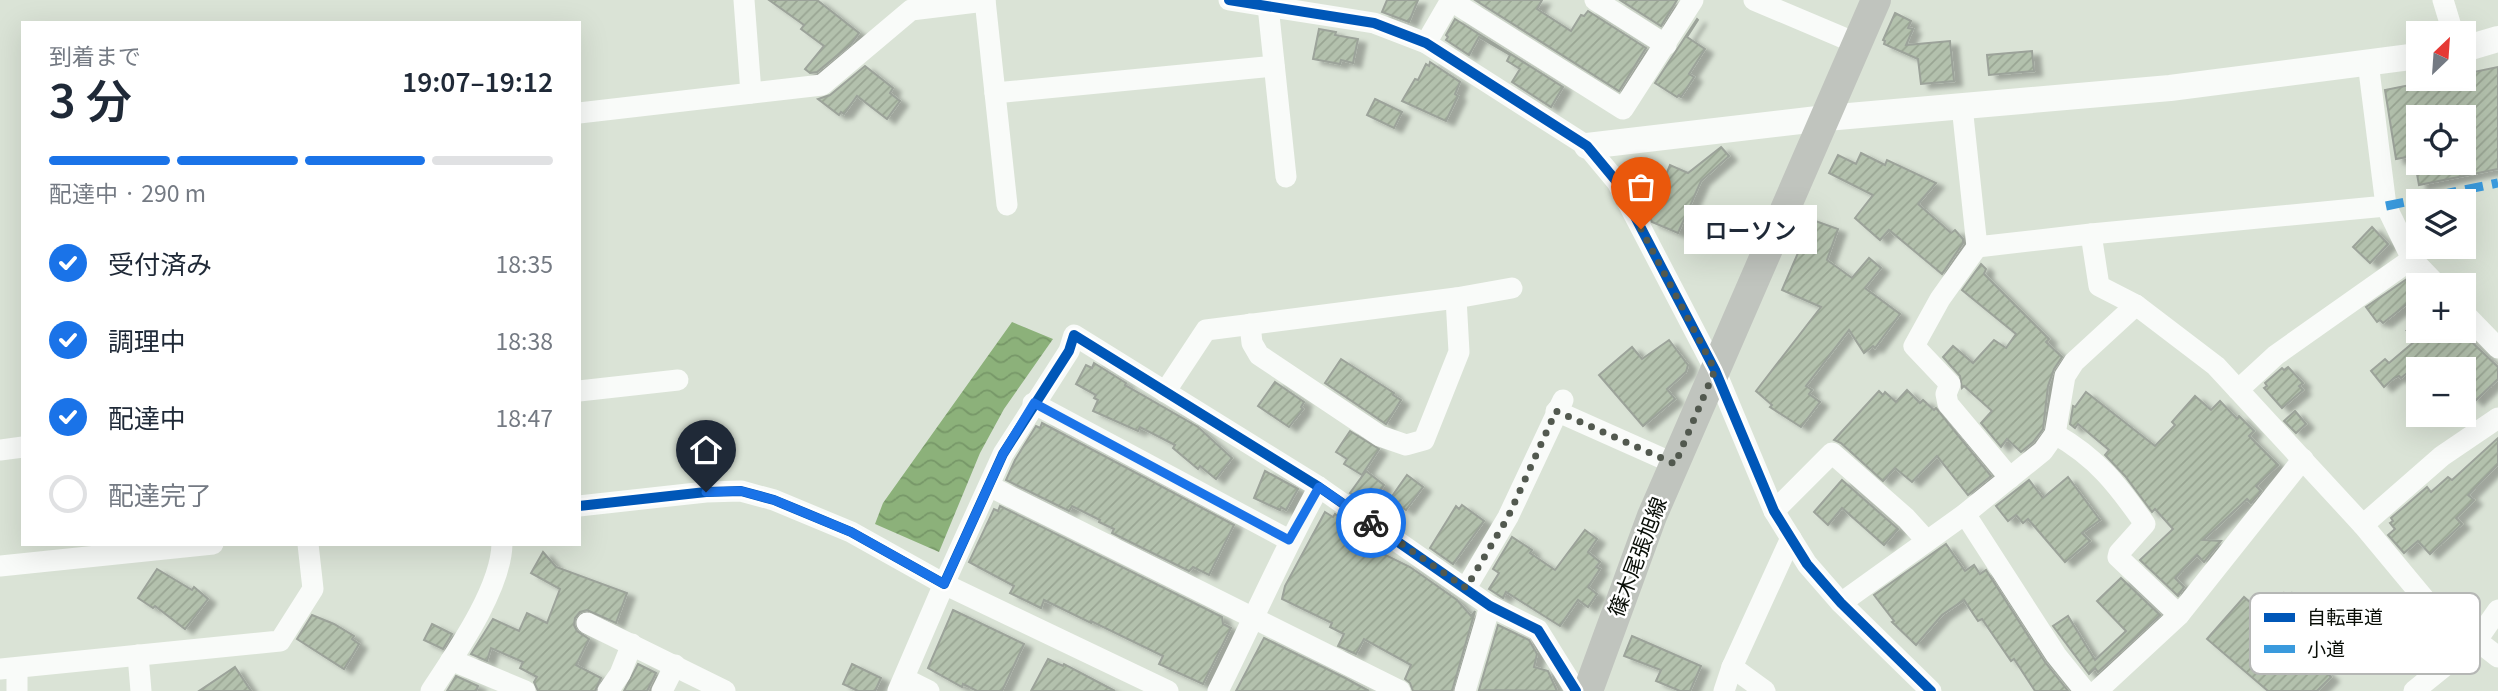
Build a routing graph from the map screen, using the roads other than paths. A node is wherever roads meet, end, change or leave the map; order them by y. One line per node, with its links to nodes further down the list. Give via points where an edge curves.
1 (744, 0): 20 (street)
2 (1229, 0): 10 (street)
3 (1450, 0): 13 (street); 15 (street, via 1623,109)
4 (1595, 0): 15 (street)
5 (1693, 0): 15 (street)
6 (1754, 0): 14 (street)
7 (1876, 0): 14 (main road, 篠木尾張旭線)
8 (2443, 0): 11 (street)
9 (985, 1): 20 (street, via 911,10 822,85); 21 (street)
10 (1272, 4): 13 (street, via 1374,23); 19 (street)
11 (2449, 21)
12 (2498, 39): 16 (street)
13 (1426, 43): 25 (street)
14 (1858, 44): 24 (main road, 篠木尾張旭線)
15 (1666, 45)
16 (2476, 45)
17 (2406, 57): 18 (street)
18 (2368, 62): 22 (street, via 2170,88); 28 (street)
19 (1274, 66): 21 (street); 26 (street)
20 (751, 93): 23 (street)
21 (995, 93): 27 (street)
22 (1962, 106): 24 (street); 30 (street)
23 (581, 113)
24 (1826, 118): 25 (street); 40 (main road, 篠木尾張旭線)
25 (1587, 146): 40 (street, via 1617,182)
26 (1286, 177)
27 (1007, 205)
28 (2386, 206): 29 (street); 31 (street)
29 (2091, 234): 30 (street); 36 (street, via 2099,286)
30 (1977, 247): 52 (street, via 1914,346 1950,384 1948,404)
31 (2406, 247)
32 (2412, 259): 33 (street); 42 (street, via 2276,355)
33 (2425, 273)
34 (1512, 288): 35 (street)
35 (1456, 298): 37 (street); 37 (street, via 1460,352 1424,440 1406,444 1380,436 1259,355 1252,342)
36 (2136, 305): 42 (street, via 2216,366); 47 (street, via 2074,362 2066,376)
37 (1251, 324): 44 (street, via 1206,330)
38 (2476, 325): 39 (street)
39 (2498, 348)
40 (1715, 370): 51 (main road, 篠木尾張旭線); 56 (street)
41 (678, 380): 43 (street)
42 (2238, 390): 50 (street)
43 (581, 391)
44 (1165, 392): 45 (street, via 1074,335 1069,351); 54 (street)
45 (1034, 403): 53 (street); 60 (street)
46 (2498, 418): 58 (street, via 2442,456)
47 (2055, 434): 52 (street, via 2043,451); 72 (street, via 2082,449 2120,488 2145,524 2118,557)
48 (21, 447): 49 (street)
49 (0, 450)
50 (2303, 459): 58 (street); 72 (street)
51 (1675, 464): 67 (street, via 1560,406 1508,517); 99 (main road, 篠木尾張旭線)
52 (2010, 478): 57 (street)
53 (989, 486): 66 (street); 73 (street)
54 (1319, 487): 60 (street); 67 (street)
55 (581, 506): 66 (street, via 741,491 851,532)
56 (1774, 512): 59 (street); 61 (street, via 1832,453)
57 (1965, 514): 61 (street); 103 (street, via 2056,655)
58 (2363, 525): 68 (street)
59 (1791, 538): 69 (street); 82 (street)
60 (1289, 540): 73 (street)
61 (1926, 540): 69 (street)
62 (194, 546): 65 (street)
63 (308, 546): 78 (street, via 313,589 280,640)
64 (502, 546): 80 (street, via 502,561 491,588)
65 (0, 566)
66 (944, 584): 85 (street); 94 (street)
67 (1466, 588): 70 (street)
68 (2419, 593)
69 (1841, 603): 102 (street)
70 (1490, 606): 97 (street); 98 (street, via 1538,630)
71 (2498, 610): 75 (street)
72 (2179, 615): 104 (street)
73 (1255, 618): 95 (street); 96 (street)
74 (587, 623): 77 (street)
75 (2480, 636)
76 (2480, 642): 79 (street)
77 (632, 645): 81 (street); 90 (street)
78 (138, 655): 83 (street); 87 (street)
79 (2498, 657)
80 (452, 660): 88 (street); 89 (street)
81 (675, 665): 91 (street); 92 (street)
82 (1732, 667): 100 (street); 101 (street)
83 (8, 669): 86 (street)
84 (2435, 674): 105 (street)
85 (901, 685): 93 (street)
86 (17, 691)
87 (141, 691)
88 (431, 691)
89 (524, 691)
90 (608, 691)
91 (662, 691)
92 (724, 691)
93 (929, 691)
94 (1168, 691)
95 (1218, 691)
96 (1400, 691)
97 (1465, 691)
98 (1576, 691)
99 (1588, 691)
100 (1724, 691)
101 (1765, 691)
102 (1931, 691)
103 (2085, 691)
104 (2097, 691)
105 (2414, 691)

